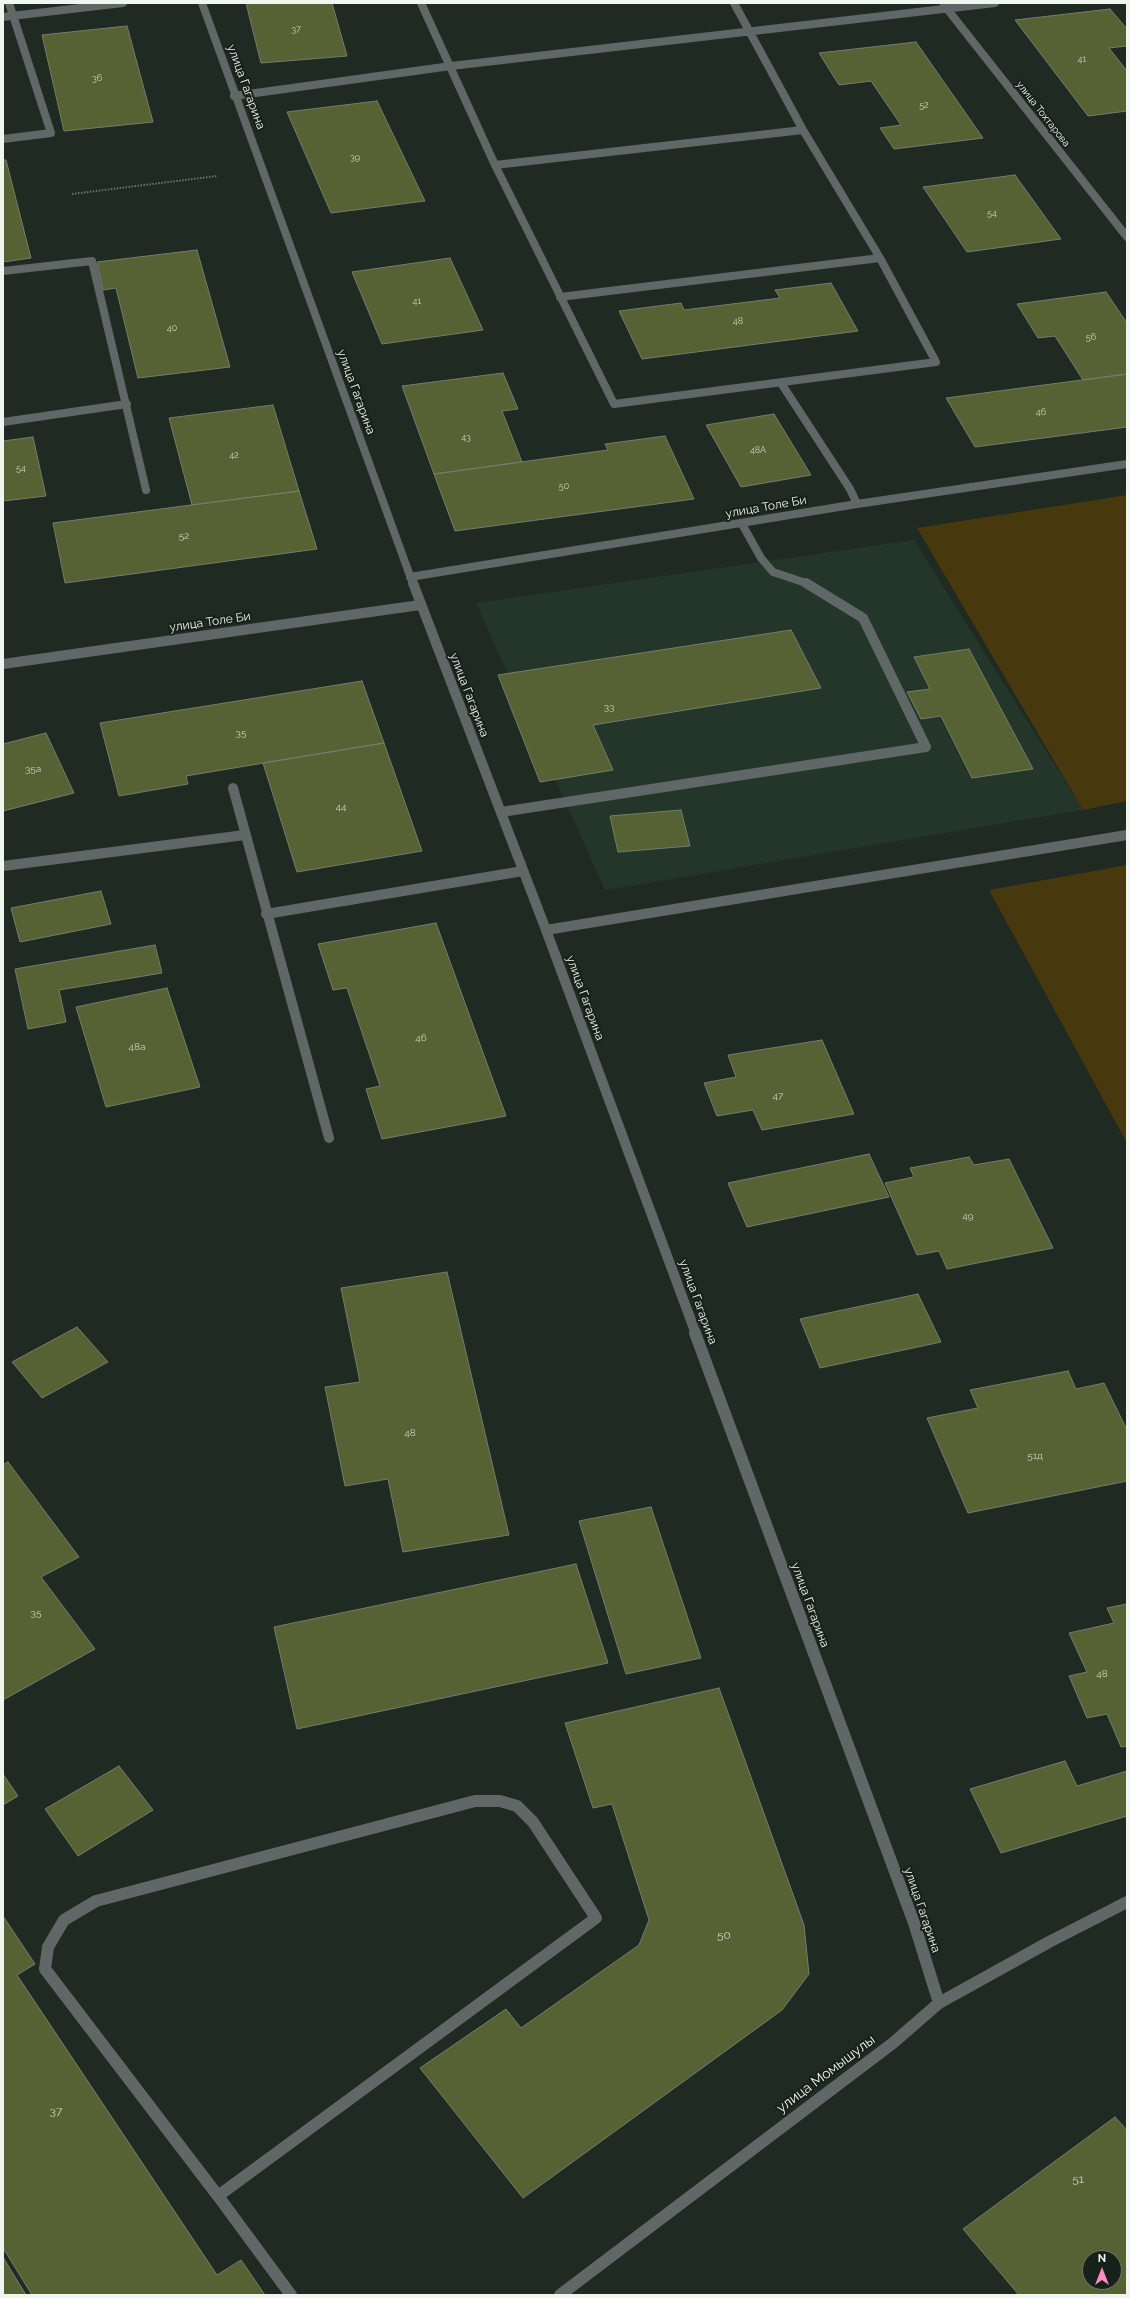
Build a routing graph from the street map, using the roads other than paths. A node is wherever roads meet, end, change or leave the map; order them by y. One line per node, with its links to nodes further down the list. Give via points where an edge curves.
1 (9, 3): 8 (street)
2 (123, 3): 8 (street)
3 (202, 3): 12 (street, улица Гагарина)
4 (421, 3): 11 (street)
5 (734, 3): 10 (street)
6 (995, 3): 7 (street)
7 (945, 6): 10 (street); 16 (street, улица Тохтарова)
8 (12, 16): 9 (street); 14 (street, via 51,133)
9 (3, 17)
10 (751, 31): 11 (street); 13 (street)
11 (451, 66): 12 (street); 15 (street)
12 (234, 96): 27 (street, улица Гагарина)
13 (803, 130): 15 (street); 17 (street)
14 (3, 139)
15 (495, 166): 19 (street)
16 (1127, 237)
17 (880, 258): 19 (street); 20 (street, via 936,362)
18 (3, 271): 21 (street, via 92,261)
19 (560, 297): 20 (street, via 614,404)
20 (782, 383): 25 (street)
21 (127, 404): 22 (street); 24 (street)
22 (3, 422)
23 (1127, 464): 25 (street, улица Толе Би)
24 (146, 490)
25 (857, 504): 26 (street, улица Толе Би)
26 (742, 524): 27 (street, улица Толе Би); 31 (street, via 761,558 773,572 812,585 863,618 926,748)
27 (410, 576): 28 (street, улица Гагарина)
28 (420, 605): 29 (street, улица Толе Би); 31 (street, улица Гагарина)
29 (3, 664)
30 (233, 788): 32 (street)
31 (501, 812): 35 (street, улица Гагарина)
32 (245, 835): 34 (street); 36 (street)
33 (1127, 835): 37 (street)
34 (3, 866)
35 (523, 871): 36 (street); 37 (street, улица Гагарина)
36 (266, 914): 38 (street)
37 (546, 930): 40 (street, улица Гагарина, via 911,1916)
38 (329, 1138)
39 (1127, 1902): 40 (street, улица Момышулы)
40 (939, 2003): 43 (street, улица Момышулы, via 893,2044)
41 (218, 2196): 41 (street, via 45,1969 48,1946 64,1920 96,1901 475,1802 500,1802 517,1806 533,1822 596,1918); 42 (street)
42 (291, 2295)
43 (560, 2295)

